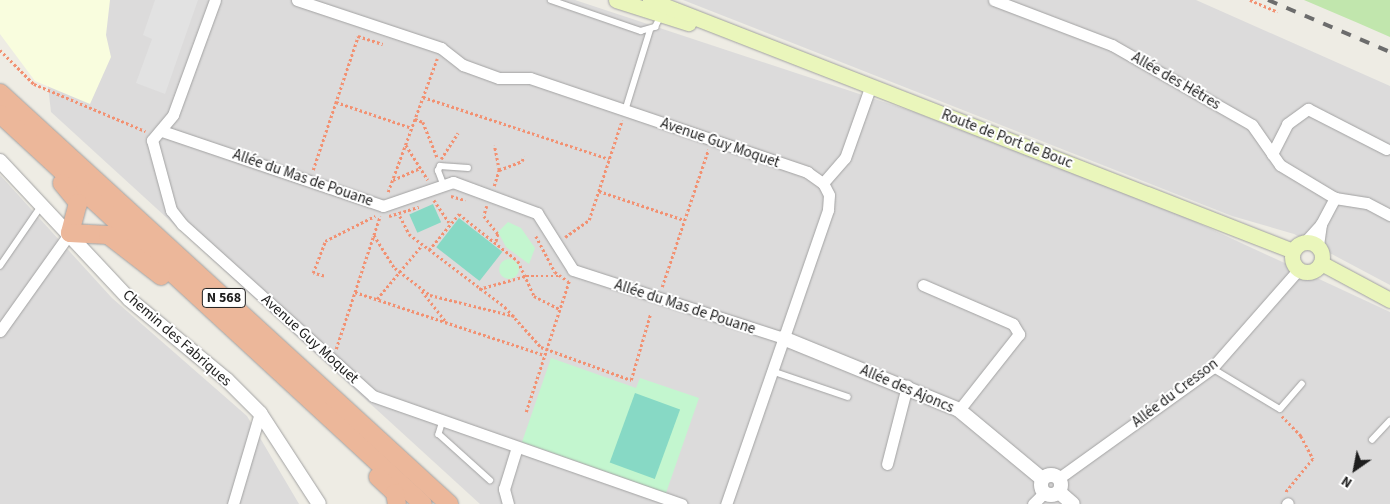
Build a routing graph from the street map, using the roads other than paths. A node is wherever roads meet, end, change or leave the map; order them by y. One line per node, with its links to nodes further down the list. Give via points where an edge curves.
1 (215, 0): 13 (street, Avenue Guy Moquet, via 186,86)
2 (297, 0): 10 (street, Avenue Guy Moquet, via 441,48 463,65 499,78 530,78)
3 (551, 0): 7 (lane)
4 (616, 0): 6 (main road, Route de Port de Bouc)
5 (994, 0): 15 (street, Allée des Hêtres, via 1112,45 1252,125)
6 (659, 5): 7 (lane); 8 (main road, Route de Port de Bouc)
7 (650, 30): 10 (lane)
8 (872, 85): 18 (street, via 845,158); 24 (main road, Route de Port de Bouc)
9 (0, 93): 53 (highway, N 568)
10 (629, 112): 18 (street, Avenue Guy Moquet, via 807,172)
11 (0, 114): 34 (highway, N 568)
12 (0, 120): 23 (highway, via 78,203)
13 (159, 133): 19 (street, Allée du Mas de Pouane, via 310,178 388,207); 41 (street, Avenue Guy Moquet, via 152,150 171,210 182,224 373,396)
14 (1386, 149): 15 (street, via 1308,109 1286,124)
15 (1272, 154): 20 (street, Allée des Hêtres, via 1280,165)
16 (0, 161): 21 (street, Chemin des Fabriques)
17 (468, 168): 19 (lane, via 440,164 438,171)
18 (823, 183): 31 (street, via 829,205)
19 (443, 184): 31 (street, Allée du Mas de Pouane, via 453,182 537,213 571,276 645,294)
20 (1335, 198): 22 (street, via 1367,203); 24 (street)
21 (43, 203): 23 (street, Chemin des Fabriques); 26 (lane)
22 (1390, 215)
23 (70, 233): 30 (street); 34 (highway, via 94,232 118,242); 40 (street, Chemin des Fabriques, via 129,299 227,380)
24 (1305, 246): 25 (main road); 27 (main road)
25 (1322, 263): 27 (main road, via 1312,272); 29 (main road)
26 (0, 266)
27 (1298, 270): 32 (street, Allée du Cresson)
28 (923, 285): 39 (street, via 1013,324 1019,334)
29 (1390, 300)
30 (0, 331)
31 (783, 338): 33 (street); 36 (street, Allée des Ajoncs)
32 (1212, 368): 35 (lane, via 1280,409); 47 (street, Allée du Cresson)
33 (772, 371): 37 (lane); 56 (street)
34 (289, 380): 38 (highway, N 568)
35 (1302, 384)
36 (907, 386): 39 (street, Allée des Ajoncs); 45 (street)
37 (848, 397)
38 (310, 400): 51 (highway, via 395,493); 52 (highway, N 568)
39 (959, 410): 48 (street, Allée des Ajoncs)
40 (260, 414): 49 (street); 50 (street, Chemin des Fabriques)
41 (443, 421): 44 (street, Avenue Guy Moquet); 46 (lane, via 439,434)
42 (1390, 421): 43 (lane)
43 (1372, 440)
44 (518, 446): 54 (street, via 504,489); 55 (street, Avenue Guy Moquet)
45 (887, 464)
46 (490, 480)
47 (1059, 485): 48 (street); 48 (street, via 1050,475); 58 (street)
48 (1043, 486): 57 (street)
49 (233, 504)
50 (319, 504)
51 (397, 504)
52 (423, 504)
53 (449, 504)
54 (508, 504)
55 (682, 504)
56 (726, 504)
57 (1033, 504)
58 (1073, 504)

